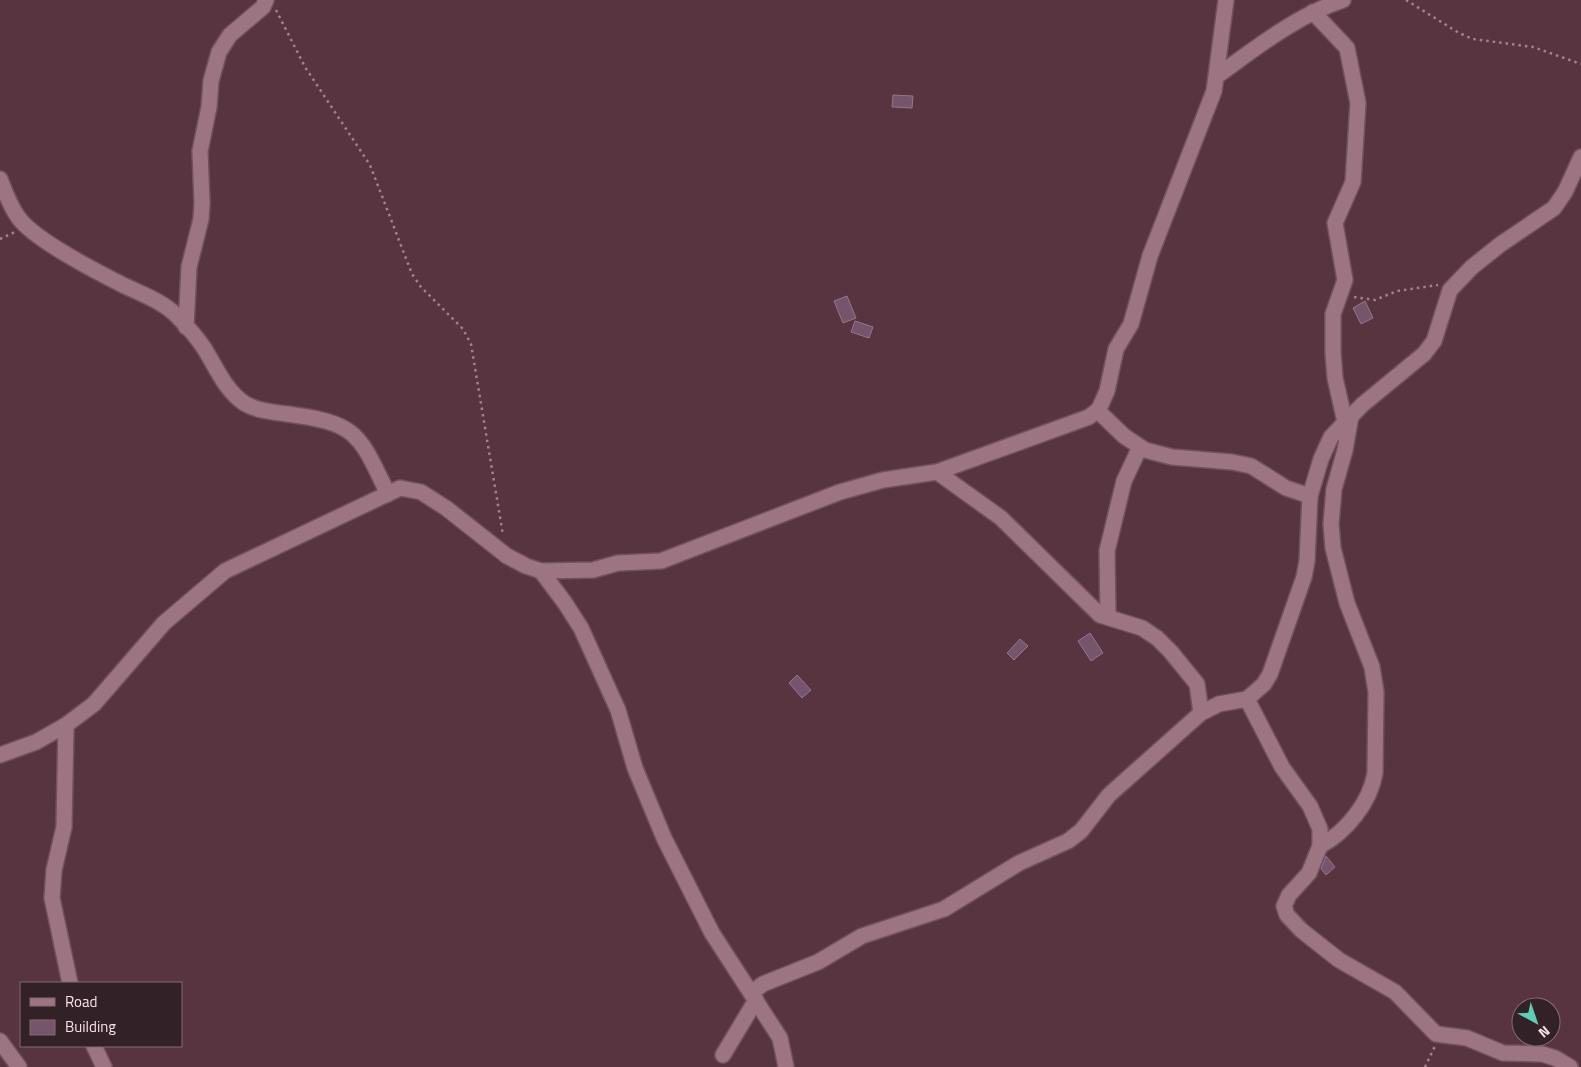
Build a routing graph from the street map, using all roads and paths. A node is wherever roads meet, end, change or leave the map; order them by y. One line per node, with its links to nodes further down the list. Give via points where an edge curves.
1 (1226, 0): 7 (street)
2 (1343, 0): 5 (street)
3 (1406, 0): 6 (path, via 1473,39 1533,47)
4 (271, 4): 12 (street, via 230,35 219,52 211,81 200,151 201,219 188,267); 19 (path, via 305,67 370,165 412,274 468,336)
5 (1313, 12): 7 (street, via 1285,27); 11 (street, via 1347,48 1358,103 1353,182 1335,223 1345,280)
6 (1581, 64)
7 (1217, 76): 13 (street, via 1150,256 1132,324 1116,349 1111,378)
8 (1581, 157): 10 (street, via 1554,208 1501,244)
9 (0, 180): 12 (street, via 19,218 34,233 98,272 162,304)
10 (1450, 290): 11 (path, via 1442,285 1428,285 1368,300); 14 (street, via 1434,341 1424,354)
11 (1342, 292): 14 (street, via 1332,314 1335,378)
12 (186, 327): 17 (street, via 203,346 228,387 247,404 269,412 331,422 352,433 364,445)
13 (1098, 411): 15 (street); 16 (street)
14 (1348, 419): 18 (street, via 1332,437 1321,459); 26 (street, via 1345,450 1334,489 1331,524 1333,548 1346,603 1372,667 1376,692 1375,773 1373,786 1361,807 1334,838)
15 (1140, 447): 18 (street, via 1172,458 1251,466 1286,488); 21 (street, via 1124,481 1106,551)
16 (937, 472): 20 (street, via 884,480 840,492 661,561 618,564 593,570); 21 (street, via 1001,518 1090,607)
17 (388, 494): 19 (street, via 400,488 421,492); 24 (street, via 225,571 164,622 94,704)
18 (1310, 496): 22 (street, via 1307,562 1299,593 1270,674 1258,691)
19 (507, 556): 20 (street)
20 (541, 572): 28 (street, via 565,602 580,628 618,710 635,768 664,838 712,933)
21 (1108, 618): 23 (street, via 1142,628 1171,652 1197,684)
22 (1247, 699): 23 (street, via 1219,704); 26 (street, via 1282,767 1317,818)
23 (1201, 713): 28 (street, via 1126,779 1098,807 1081,831 1068,841 1019,863 944,909 862,936 818,962 772,980)
24 (66, 725): 25 (street, via 36,742); 27 (street, via 64,827 54,870 52,898)
25 (0, 755)
26 (1320, 846): 29 (street, via 1309,873 1289,895 1284,906 1287,915 1339,960 1394,992)
27 (70, 982)
28 (753, 996): 32 (street); 35 (street, via 780,1038)
29 (1437, 1035): 36 (path); 37 (street, via 1467,1038 1503,1053 1542,1054)
30 (0, 1041): 33 (street)
31 (94, 1047): 34 (street)
32 (723, 1054)
33 (19, 1067)
34 (104, 1067)
35 (786, 1067)
36 (1425, 1067)
37 (1570, 1067)

